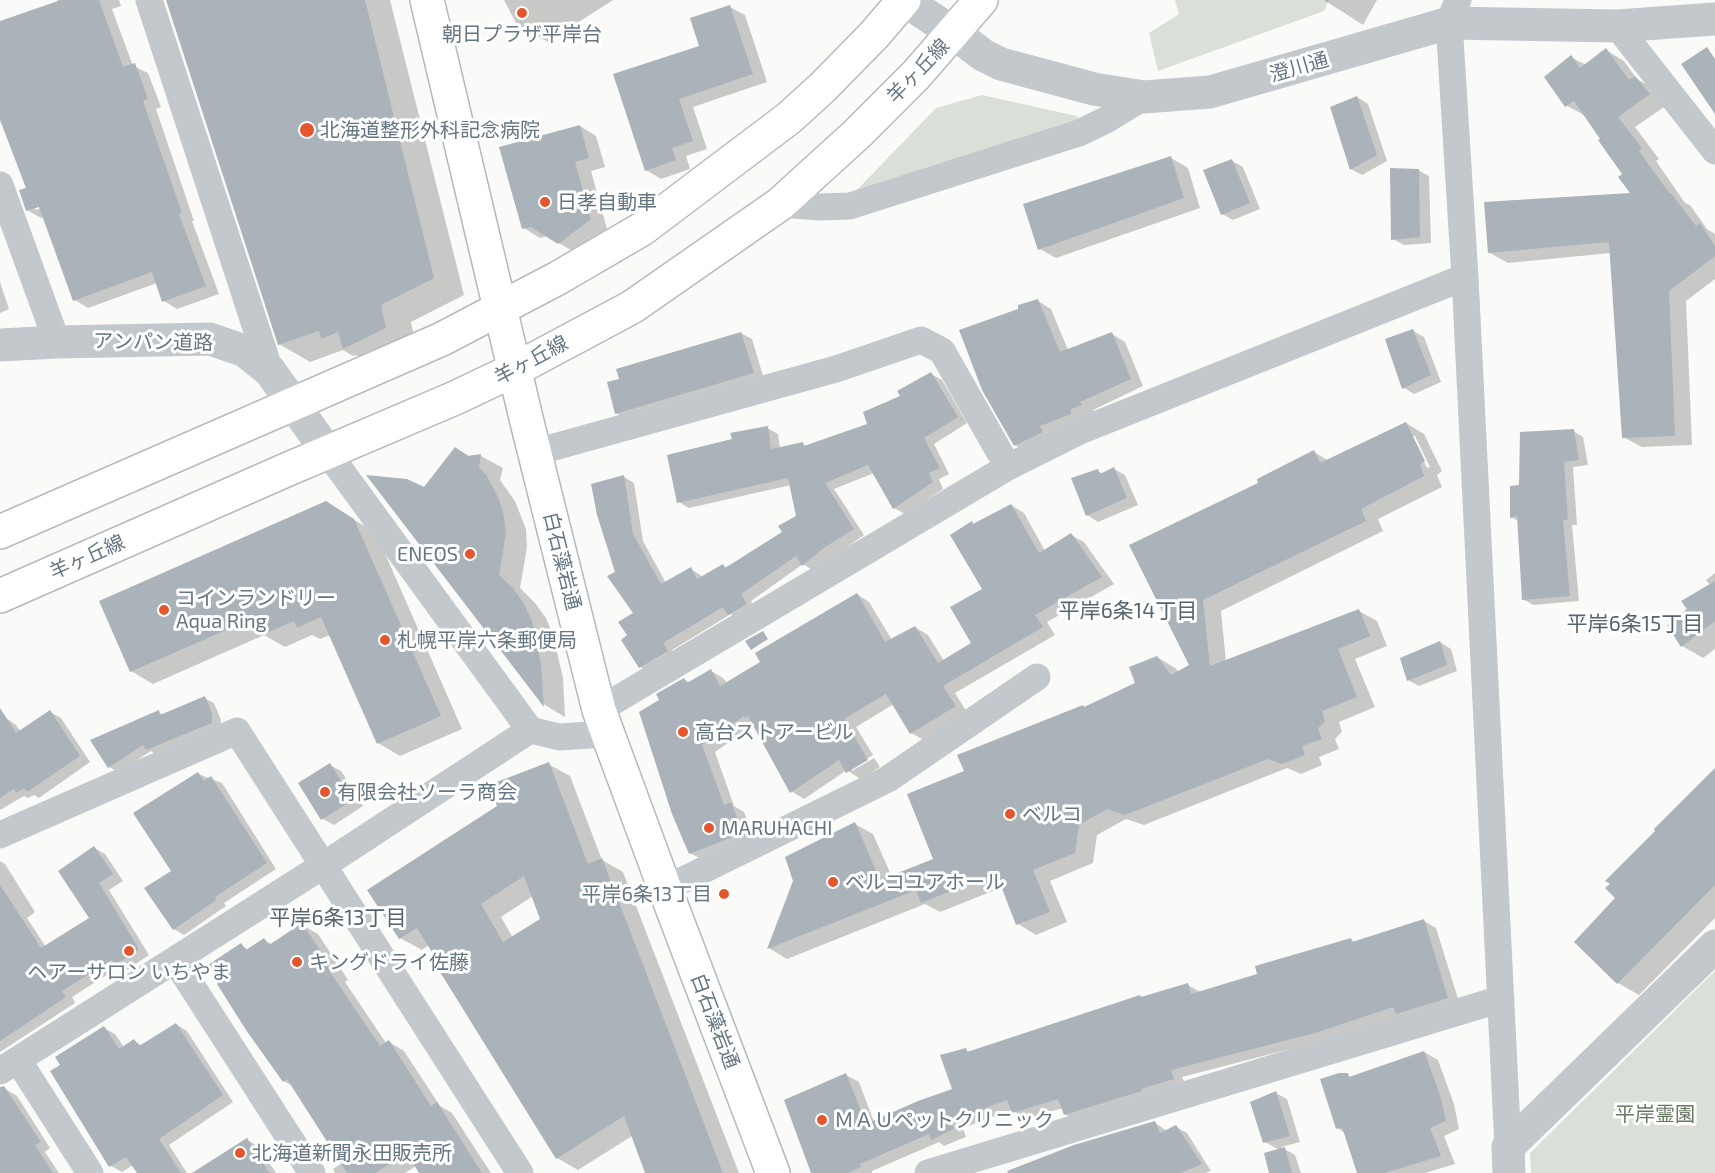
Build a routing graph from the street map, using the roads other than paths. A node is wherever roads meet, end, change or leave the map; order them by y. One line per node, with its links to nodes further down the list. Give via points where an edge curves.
1 (149, 0): 18 (street)
2 (427, 0): 14 (main road, 白石藻岩通)
3 (904, 0): 8 (street, 澄川通); 14 (main road, via 823,87 718,173 642,229)
4 (981, 0): 8 (main road, 羊ヶ丘線)
5 (1454, 12): 7 (street, 澄川通); 9 (street, 澄川通, via 1210,92); 13 (street)
6 (1715, 18): 7 (street, 澄川通)
7 (1617, 26): 10 (street)
8 (954, 33): 9 (street, 澄川通, via 1001,64 1094,89); 12 (main road, 羊ヶ丘線, via 866,125)
9 (1144, 97): 12 (street, via 1079,133 850,206)
10 (1715, 151)
11 (0, 185): 15 (street)
12 (780, 204): 17 (main road, 羊ヶ丘線, via 632,308)
13 (1465, 277): 22 (street, via 1080,431); 33 (street)
14 (501, 309): 17 (main road, 白石藻岩通); 19 (main road)
15 (57, 342): 16 (street, アンパン道路); 18 (street, アンパン道路, via 210,339 245,351)
16 (0, 345)
17 (516, 369): 20 (main road, 白石藻岩通); 21 (main road, 羊ヶ丘線)
18 (270, 371): 19 (street, アンパン道路)
19 (292, 405): 21 (street, アンパン道路); 23 (main road)
20 (536, 452): 22 (street, via 836,369 921,340 942,351); 26 (main road, 白石藻岩通)
21 (328, 453): 24 (main road, 羊ヶ丘線); 27 (street)
22 (1008, 467): 26 (street)
23 (0, 532)
24 (0, 596)
25 (1037, 677): 30 (street, via 888,779)
26 (603, 722): 27 (street, via 559,737); 30 (main road, 白石藻岩通)
27 (530, 730): 29 (street)
28 (0, 835): 29 (street, via 237,731)
29 (324, 865): 32 (street); 38 (street)
30 (665, 889): 39 (main road, 白石藻岩通)
31 (1715, 946): 35 (street)
32 (175, 960): 34 (street); 37 (street)
33 (1501, 999): 35 (street); 40 (street)
34 (9, 1066): 36 (street)
35 (1508, 1160)
36 (90, 1173)
37 (312, 1173)
38 (520, 1173)
39 (773, 1173)
40 (928, 1173)

